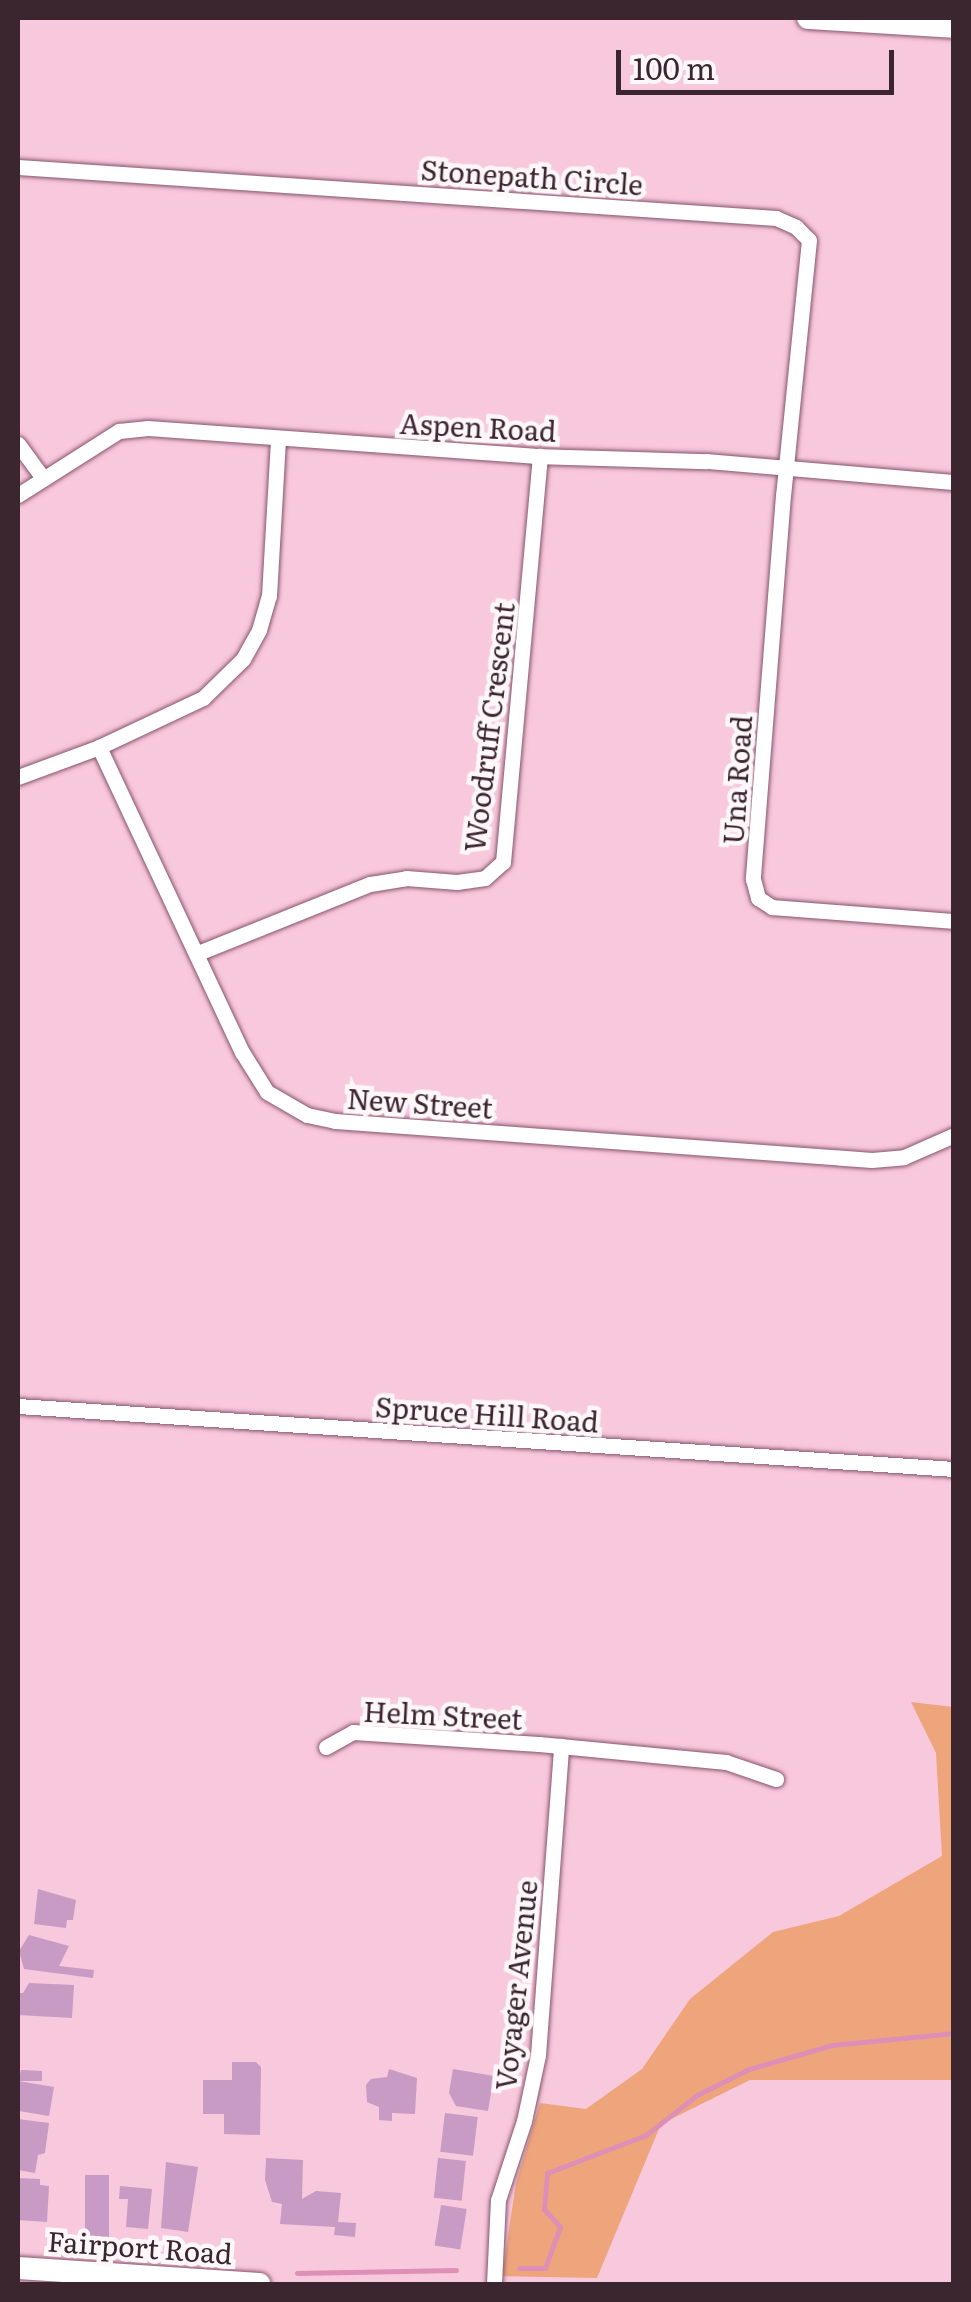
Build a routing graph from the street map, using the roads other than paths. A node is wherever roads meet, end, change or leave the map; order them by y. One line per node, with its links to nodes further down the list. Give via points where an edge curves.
1 (808, 18): 2 (street)
2 (954, 26)
3 (18, 167): 7 (street, Stonepath Circle, via 776,218 809,240)
4 (278, 438): 6 (street, Aspen Road); 8 (street, Aspen Road, via 120,431); 11 (street, via 269,596 243,659 204,698)
5 (18, 444): 8 (street)
6 (540, 456): 7 (street, Aspen Road); 14 (street, Woodruff Crescent, via 503,862 485,878 370,884)
7 (786, 467): 9 (street, Aspen Road); 13 (street, Una Road, via 753,879 758,898 772,907)
8 (42, 478): 10 (street, Aspen Road)
9 (954, 482)
10 (18, 495)
11 (99, 748): 12 (street); 14 (street, New Street)
12 (18, 777)
13 (954, 921)
14 (198, 953): 15 (street, New Street, via 267,1092 307,1115 872,1160 904,1157)
15 (954, 1135)
16 (18, 1406): 17 (street, Spruce Hill Road)
17 (954, 1469)
18 (561, 1746): 19 (street, Helm Street, via 353,1732); 20 (street, Helm Street, via 726,1762); 23 (street, Voyager Avenue, via 538,2055 498,2200)
19 (326, 1747)
20 (776, 1779)
21 (18, 2268): 22 (street, Fairport Road)
22 (259, 2284)
23 (494, 2284)

